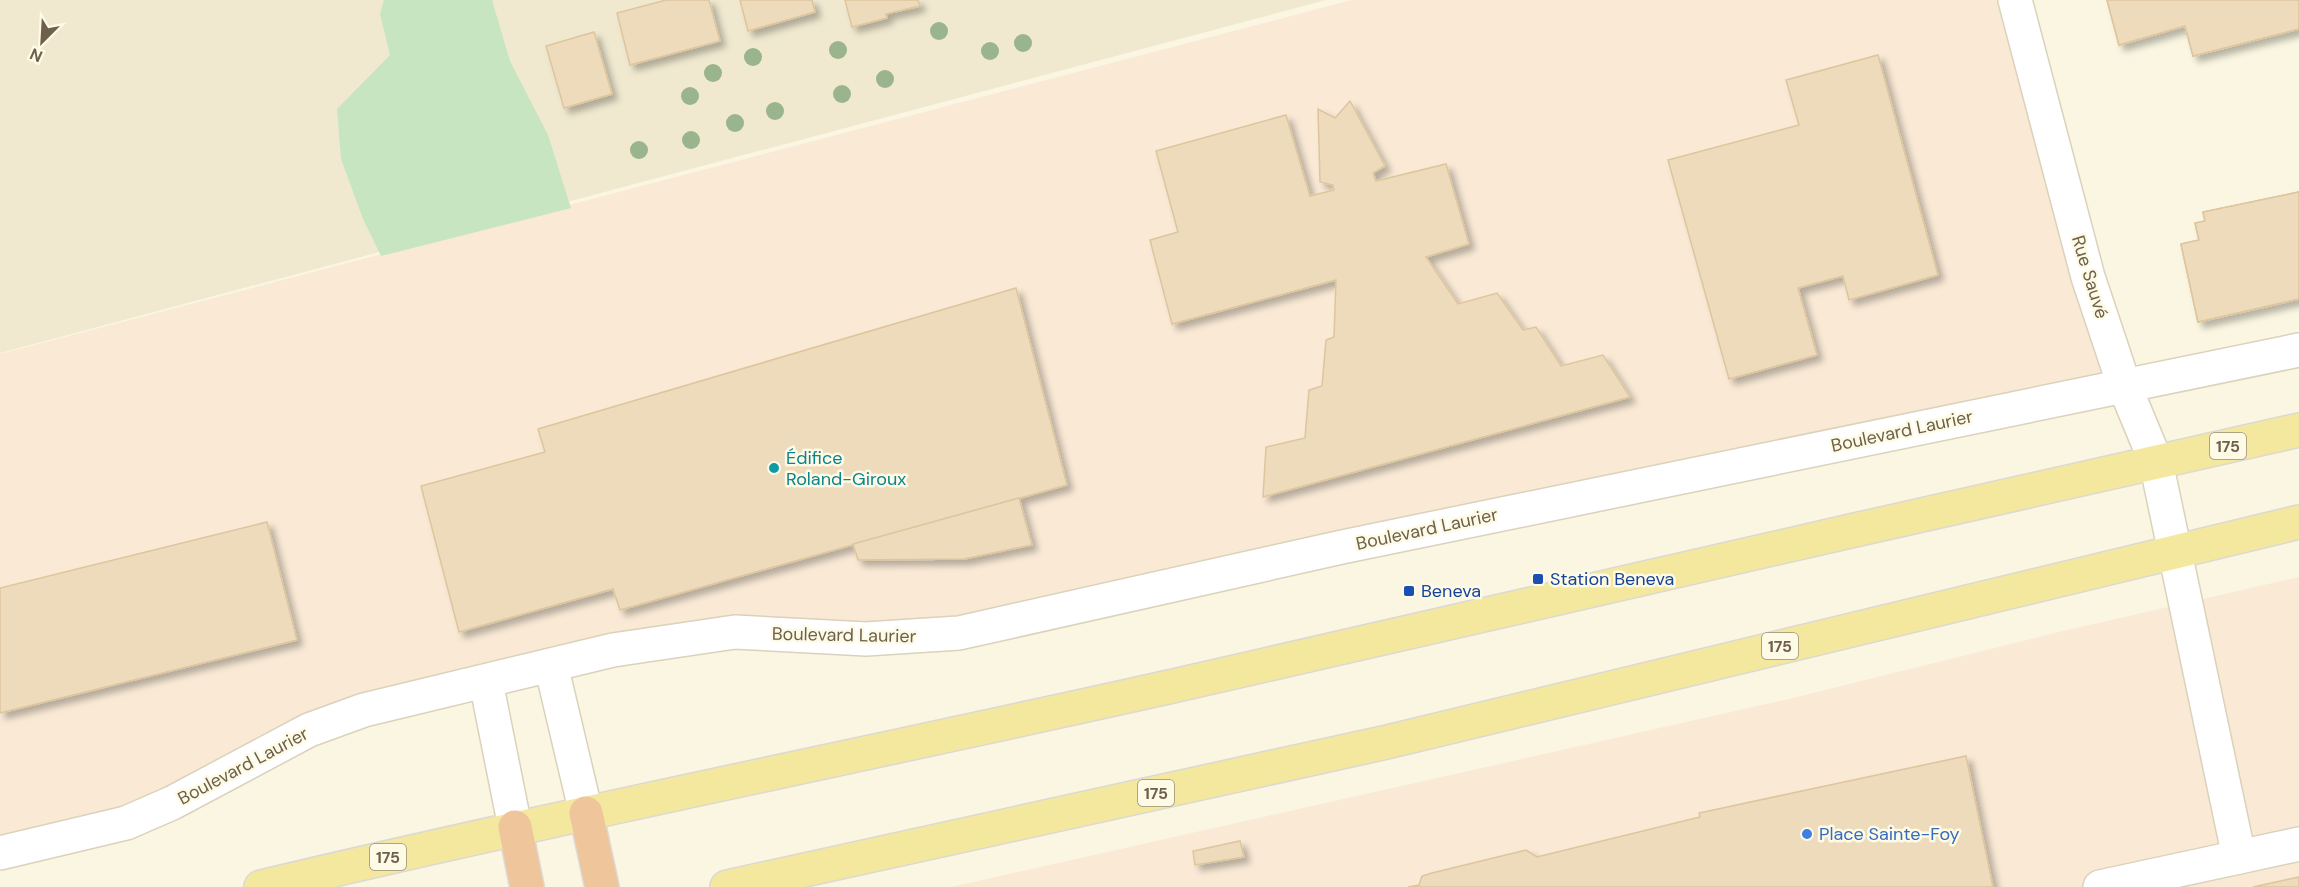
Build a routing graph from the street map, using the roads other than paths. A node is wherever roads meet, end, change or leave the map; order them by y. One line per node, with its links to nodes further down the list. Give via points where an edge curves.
1 (2015, 0): 3 (street, Rue Sauvé, via 2088,277)
2 (2299, 350): 3 (street, Boulevard Laurier)
3 (2124, 385): 5 (street, Rue Sauvé); 8 (street, Boulevard Laurier, via 1342,547 959,633 866,639 735,633 613,650)
4 (2299, 430): 5 (main road, 175)
5 (2156, 462): 7 (street, Rue Sauvé); 10 (main road, 175, via 1173,686)
6 (2299, 522): 7 (main road, 175)
7 (2176, 550): 14 (street, Rue Sauvé); 18 (main road, 175, via 1388,742)
8 (551, 665): 9 (street, Boulevard Laurier); 10 (street)
9 (486, 682): 11 (street); 13 (street, Boulevard Laurier, via 331,722 126,823)
10 (586, 813): 11 (main road, 175); 17 (highway)
11 (515, 827): 15 (main road, 175); 16 (highway)
12 (2299, 844): 14 (street)
13 (0, 853)
14 (2239, 857): 19 (street)
15 (261, 887)
16 (527, 887)
17 (602, 887)
18 (728, 887)
19 (2100, 887)

